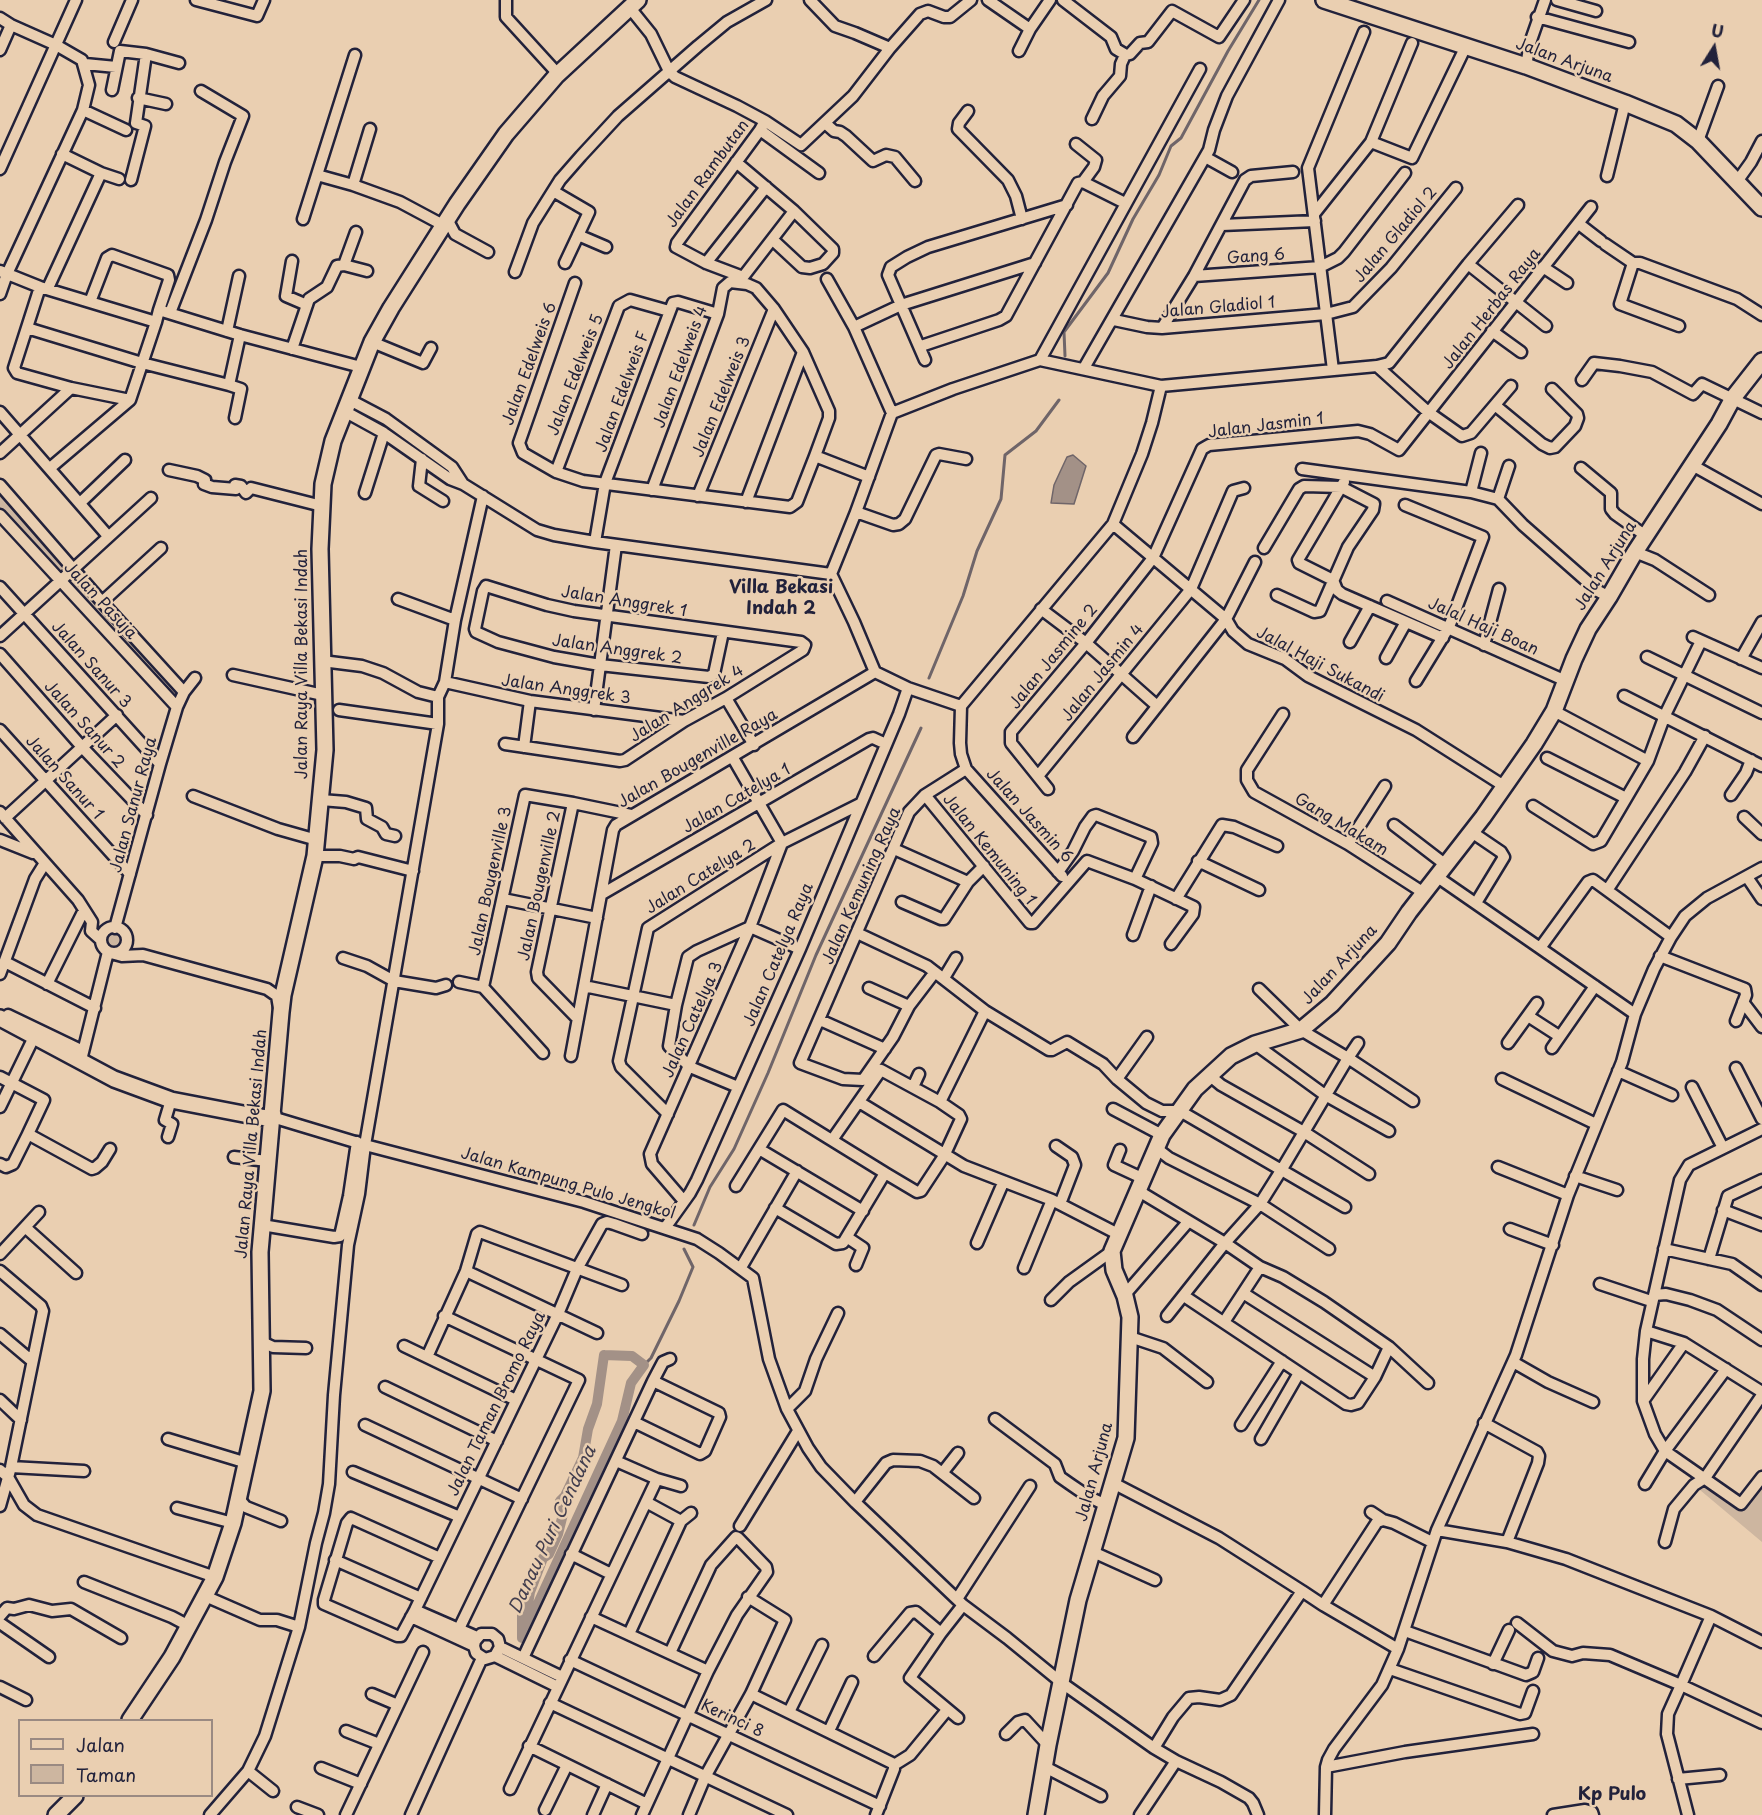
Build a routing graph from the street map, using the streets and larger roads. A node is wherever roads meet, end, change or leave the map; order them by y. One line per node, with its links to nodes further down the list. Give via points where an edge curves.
1 (76, 0): 29 (street)
2 (132, 0): 26 (street)
3 (195, 0): 17 (street)
4 (264, 0): 17 (street, via 257,16)
5 (506, 0): 43 (street, via 506,17)
6 (766, 0): 19 (street)
7 (810, 0): 31 (street, via 835,26)
8 (971, 0): 31 (street, via 950,17 928,11 920,14)
9 (988, 0): 24 (street)
10 (1050, 0): 24 (street)
11 (1062, 0): 36 (street, via 1111,37 1116,49)
12 (1244, 0): 36 (street, via 1219,37 1172,11 1148,42 1140,43)
13 (1279, 0): 62 (street, via 1227,96)
14 (1324, 0): 30 (street, Jalan Arjuna)
15 (1545, 0): 21 (street)
16 (1557, 0): 20 (street)
17 (229, 4)
18 (634, 4): 42 (street); 43 (street, Jalan Raya Villa Bekasi Indah)
19 (744, 5): 42 (street)
20 (1596, 11)
21 (1538, 17): 27 (street); 39 (street)
22 (0, 18): 23 (street)
23 (11, 25): 29 (street); 32 (street)
24 (1030, 29): 33 (street)
25 (1364, 32): 87 (street, via 1308,168)
26 (114, 42)
27 (1629, 42)
28 (1412, 43): 59 (street)
29 (57, 45): 38 (street); 64 (street)
30 (1466, 46): 39 (street, Jalan Arjuna); 59 (street, via 1413,158)
31 (890, 48): 53 (street, via 854,96)
32 (0, 50)
33 (1018, 51)
34 (146, 54): 37 (street); 40 (street, via 120,51); 47 (street)
35 (356, 55): 70 (street)
36 (1125, 55): 52 (street, via 1120,76 1103,96)
37 (178, 63)
38 (85, 64): 40 (street); 50 (street, via 89,89)
39 (1526, 66): 48 (street, Jalan Arjuna)
40 (116, 68): 45 (street)
41 (1200, 69): 81 (street)
42 (669, 71): 54 (street, via 725,100); 80 (street, via 618,116)
43 (558, 74): 90 (street, Jalan Raya Villa Bekasi Indah, via 506,134)
44 (1718, 86): 57 (street)
45 (112, 90)
46 (201, 92): 124 (street, via 243,116)
47 (138, 98): 49 (street); 73 (street, via 136,123 146,126)
48 (1625, 103): 57 (street, Jalan Arjuna, via 1676,124); 71 (street)
49 (166, 104)
50 (83, 110): 56 (street); 61 (street)
51 (968, 111): 89 (street, via 958,129 1008,180)
52 (1092, 119)
53 (825, 123): 54 (street, via 800,146); 74 (street, via 873,161 889,154 895,157)
54 (762, 125): 63 (street, Jalan Rambutan); 68 (street)
55 (370, 129): 77 (street)
56 (126, 130)
57 (1698, 141): 76 (street, Jalan Arjuna)
58 (1762, 141): 76 (street)
59 (1371, 142): 87 (street)
60 (1076, 144): 75 (street, via 1096,160)
61 (62, 154): 67 (street); 109 (street)
62 (1205, 157): 66 (street); 128 (street)
63 (736, 162): 78 (street); 100 (street, Jalan Rambutan, via 676,244)
64 (0, 170)
65 (1293, 171): 92 (street, via 1247,178)
66 (1232, 172)
67 (101, 173): 72 (street); 115 (street)
68 (819, 173)
69 (1405, 173): 105 (street, via 1344,252)
70 (317, 175): 77 (street); 88 (street)
71 (1607, 176)
72 (119, 179)
73 (131, 180)
74 (915, 181)
75 (1083, 182): 81 (street); 82 (street, via 1076,184)
76 (1736, 183): 85 (street, Jalan Arjuna)
77 (353, 185): 90 (street)
78 (766, 187): 86 (street); 100 (street)
79 (1455, 188): 126 (street, Jalan Gladiol 2, via 1357,304)
80 (553, 191): 94 (street, via 589,212); 108 (street, via 533,223)
81 (1125, 203): 145 (street)
82 (1067, 205): 89 (street); 102 (street)
83 (1518, 205): 103 (street)
84 (1591, 207): 91 (street, Jalan Herbas Raya)
85 (1762, 208)
86 (794, 211): 95 (street); 95 (street, via 832,249 832,256 822,264 802,267)
87 (1314, 218): 92 (street); 105 (street)
88 (303, 219)
89 (1022, 219): 120 (street, via 928,247 893,265 888,275)
90 (445, 222): 97 (street, via 455,234); 138 (street, Jalan Raya Villa Bekasi Indah)
91 (1579, 224): 101 (street); 106 (street, Jalan Herbas Raya)
92 (1222, 225): 111 (street)
93 (356, 232): 104 (street)
94 (578, 235): 96 (street); 99 (street)
95 (773, 240): 100 (street, via 743,277)
96 (606, 247)
97 (488, 252)
98 (292, 261): 119 (street, via 286,296)
99 (565, 263)
100 (706, 263)
101 (1633, 263): 127 (street, via 1737,299); 131 (street, via 1620,304)
102 (1035, 264): 120 (street); 139 (street, via 1006,316)
103 (1468, 264): 118 (street); 148 (street, via 1392,361)
104 (344, 265): 107 (street); 119 (street, via 337,266 330,284 309,298)
105 (1320, 267): 111 (street, Gang 6); 126 (street)
106 (1543, 267): 114 (street); 118 (street, Jalan Herbas Raya)
107 (368, 271)
108 (515, 272)
109 (4, 273): 115 (street); 116 (street)
110 (238, 276): 135 (street)
111 (1194, 276): 134 (street)
112 (827, 279): 132 (street)
113 (575, 283): 181 (street, Jalan Edelweis 6, via 519,443 523,453)
114 (1567, 283)
115 (44, 287): 117 (street); 133 (street)
116 (0, 294)
117 (90, 302): 122 (street, via 106,260 112,255 168,275); 129 (street)
118 (1515, 302): 130 (street); 136 (street, Jalan Herbas Raya)
119 (307, 304): 140 (street)
120 (901, 305): 132 (street); 139 (street)
121 (774, 309): 125 (street, Jalan Edelweis 4, via 756,288 736,282 723,288); 142 (street); 192 (street, Jalan Edelweis 3)
122 (159, 310): 124 (street); 129 (street)
123 (669, 311): 125 (street, via 678,302); 181 (street, Jalan Edelweis 5, via 635,300 619,306); 184 (street, Jalan Edelweis F)
124 (170, 313): 135 (street)
125 (718, 314): 188 (street, Jalan Edelweis 4)
126 (1326, 314): 134 (street, Jalan Gladiol 1); 151 (street)
127 (1762, 315)
128 (1114, 320): 134 (street, Jalan Gladiol 1); 150 (street)
129 (156, 322): 147 (street)
130 (1546, 326)
131 (1679, 326)
132 (854, 327): 164 (street)
133 (27, 328): 147 (street); 156 (street, via 14,368 16,373)
134 (1162, 328)
135 (227, 331): 137 (street)
136 (1492, 331): 143 (street); 163 (street, Jalan Herbas Raya)
137 (240, 335): 140 (street); 153 (street)
138 (372, 342): 141 (street, via 423,363); 149 (street, Jalan Raya Villa Bekasi Indah)
139 (921, 346): 144 (street)
140 (292, 348): 149 (street)
141 (431, 348)
142 (803, 352): 171 (street, via 829,414); 196 (street)
143 (1521, 352)
144 (925, 360)
145 (1040, 360): 150 (street); 164 (street)
146 (1762, 361): 158 (street, Jalan Arjuna)
147 (142, 363): 153 (street); 159 (street)
148 (1377, 366): 151 (street); 163 (street)
149 (361, 367): 160 (street, Jalan Raya Villa Bekasi Indah)
150 (1084, 368): 154 (street)
151 (1333, 370): 154 (street)
152 (1582, 380): 158 (street, via 1599,362 1652,372 1693,394 1702,384)
153 (229, 385): 166 (street, via 241,389)
154 (1161, 386): 203 (street, via 1142,454)
155 (1511, 386): 161 (street)
156 (71, 388): 159 (street); 168 (street)
157 (1552, 389): 161 (street, via 1578,418 1555,447 1542,444)
158 (1733, 398): 165 (street); 175 (street, Jalan Arjuna)
159 (129, 400): 177 (street)
160 (346, 405): 167 (street); 185 (street, via 386,420 452,467); 200 (street, Jalan Raya Villa Bekasi Indah, via 327,460)
161 (1496, 406): 163 (street, via 1466,436)
162 (0, 412): 168 (street)
163 (1428, 412): 211 (street, Jalan Jasmin 1, via 1399,450 1358,431 1207,445)
164 (891, 413): 182 (street)
165 (1762, 413)
166 (235, 418)
167 (384, 433): 172 (street); 190 (street)
168 (20, 435): 169 (street); 177 (street)
169 (0, 453)
170 (1481, 453): 189 (street)
171 (815, 456): 182 (street); 196 (street, Jalan Edelweis 6, via 793,506)
172 (422, 459): 185 (street); 195 (street, via 420,487)
173 (966, 459): 201 (street, via 936,455 899,524)
174 (125, 460): 197 (street)
175 (1692, 465): 198 (street); 205 (street, Jalan Arjuna)
176 (1509, 466): 194 (street)
177 (50, 468): 197 (street)
178 (1581, 468): 205 (street, via 1611,494 1615,514)
179 (1302, 469): 183 (street)
180 (169, 470): 200 (street, via 197,476 212,487 241,486 246,493 251,488)
181 (556, 472): 184 (street, Jalan Edelweis 6)
182 (869, 477): 201 (street)
183 (1344, 481): 189 (street); 209 (street, via 1302,487); 215 (street, via 1374,504); 215 (street, via 1298,561)
184 (605, 483): 188 (street, Jalan Edelweis 6); 206 (street, Jalan Edelweis F)
185 (463, 484): 191 (street)
186 (0, 485): 213 (street)
187 (1244, 488): 218 (street, Jalan Jasmin 4, via 1233,491)
188 (652, 490): 192 (street, Jalan Edelweis 6)
189 (1471, 492): 194 (street)
190 (365, 493)
191 (483, 496): 206 (street, via 537,530); 231 (street)
192 (698, 496): 196 (street, Jalan Edelweis 6)
193 (151, 498): 204 (street)
194 (1498, 499): 222 (street, via 1531,533)
195 (443, 501)
196 (746, 502)
197 (80, 503): 204 (street)
198 (1762, 504)
199 (1405, 505): 234 (street, via 1483,537)
200 (322, 506): 247 (street, Jalan Raya Villa Bekasi Indah)
201 (856, 512): 214 (street)
202 (0, 515): 216 (street, Jalan Pasuja)
203 (1113, 524): 211 (street, Jalal Haji Sukandi); 227 (street)
204 (108, 536): 213 (street)
205 (1646, 536): 210 (street, Jalan Arjuna)
206 (595, 542): 207 (street)
207 (616, 545): 214 (street); 229 (street)
208 (162, 548): 225 (street)
209 (1264, 548)
210 (1635, 552): 221 (street); 222 (street, Jalan Arjuna)
211 (1153, 558): 218 (street, Jalal Haji Sukandi); 240 (street, Jalan Jasmine 2)
212 (1255, 562): 230 (street)
213 (73, 568): 216 (street); 225 (street)
214 (831, 574): 250 (street)
215 (1333, 580): 220 (street, via 1317,613); 226 (street, via 1342,594)
216 (61, 581): 228 (street); 267 (street, Jalan Pasuja)
217 (0, 587): 228 (street, Jalan Sanur 3)
218 (1191, 588): 230 (street, Jalal Haji Sukandi); 251 (street, Jalan Jasmin 4)
219 (1499, 589): 242 (street)
220 (1277, 595)
221 (1709, 595)
222 (1610, 597): 256 (street, Jalan Arjuna, via 1588,629)
223 (398, 599): 231 (street)
224 (1387, 601): 234 (street, Jalal Haji Boan)
225 (102, 602): 259 (street)
226 (1370, 606): 232 (street); 239 (street)
227 (1041, 609): 240 (street); 266 (street)
228 (24, 613): 237 (street); 273 (street, Jalan Sanur 3)
229 (607, 616): 235 (street, Jalan Anggrek 1, via 547,605 487,586); 236 (street, Jalan Anggrek 1); 248 (street)
230 (1226, 619): 265 (street); 295 (street, Jalal Haji Sukandi, via 1248,644 1285,659 1308,676 1416,730)
231 (455, 620): 257 (street)
232 (1406, 622): 238 (street); 245 (street)
233 (1762, 622): 246 (street)
234 (1449, 627): 238 (street); 242 (street, Jalal Haji Boan)
235 (476, 632): 248 (street, Jalan Anggrek 2, via 522,650)
236 (723, 632): 241 (street, Jalan Anggrek 1); 248 (street, Jalan Anggrek 2, via 714,674 709,677)
237 (0, 636)
238 (1443, 638): 255 (street)
239 (1350, 642)
240 (1086, 643): 251 (street); 292 (street, Jalan Jasmine 2, via 1011,735 1011,743)
241 (805, 645): 263 (street, Jalan Anggrek 4, via 803,650)
242 (1484, 645): 256 (street, Jalal Haji Boan)
243 (0, 654): 283 (street, Jalan Sanur 2)
244 (1647, 657): 253 (street)
245 (1386, 658)
246 (1741, 659): 249 (street); 253 (street, via 1697,639)
247 (322, 661): 260 (street, Jalan Raya Villa Bekasi Indah); 262 (street, via 368,668 418,692)
248 (600, 665): 269 (street)
249 (1762, 668)
250 (874, 672): 258 (street); 282 (street, Jalan Bougenville Raya)
251 (1121, 674): 265 (street); 292 (street, Jalan Jasmin 4)
252 (232, 675): 260 (street)
253 (1685, 675): 271 (street); 274 (street)
254 (195, 678): 259 (street, Jalan Sanur Raya)
255 (1416, 681)
256 (1566, 681): 270 (street, Jalan Arjuna)
257 (445, 682): 262 (street); 264 (street, Jalan Anggrek 3)
258 (908, 688): 266 (street); 281 (street, Jalan Catelya Raya)
259 (184, 692): 267 (street, Jalan Sanur Raya)
260 (323, 695): 301 (street, Jalan Raya Villa Bekasi Indah, via 325,750)
261 (1624, 696): 274 (street)
262 (438, 697): 276 (street)
263 (726, 698): 275 (street, Jalan Anggrek 4); 282 (street)
264 (530, 702): 269 (street, Jalan Anggrek 3); 284 (street)
265 (1156, 705): 279 (street)
266 (961, 706): 291 (street, via 960,743)
267 (177, 707): 289 (street, Jalan Sanur Raya)
268 (339, 710): 276 (street)
269 (594, 710): 275 (street, Jalan Anggrek 3)
270 (1554, 711): 288 (street); 295 (street, Jalan Arjuna)
271 (1762, 712)
272 (1283, 714): 317 (street, Gang Makam, via 1249,765 1247,780 1254,792)
273 (117, 715): 283 (street); 289 (street, Jalan Sanur 3)
274 (1665, 716): 278 (street); 288 (street)
275 (684, 722): 284 (street, Jalan Anggrek 4, via 622,761)
276 (438, 724): 329 (street)
277 (0, 730): 293 (street, Jalan Sanur 1)
278 (1705, 736): 287 (street); 337 (street)
279 (1133, 737)
280 (505, 744): 284 (street, Jalan Anggrek 4)
281 (886, 744): 303 (street, Jalan Catelya 1, via 869,739); 304 (street, Jalan Catelya Raya)
282 (754, 745): 285 (street, Jalan Bougenville Raya)
283 (82, 747): 293 (street); 307 (street, Jalan Sanur 2)
284 (524, 747)
285 (733, 758): 303 (street); 308 (street, Jalan Bougenville Raya)
286 (1547, 758): 300 (street)
287 (1750, 760): 290 (street); 298 (street)
288 (1648, 761): 300 (street)
289 (160, 764): 307 (street, Jalan Sanur Raya)
290 (1762, 766)
291 (966, 769): 297 (street, Jalan Kemuning Raya); 330 (street, Jalan Jasmin 6)
292 (1038, 776): 296 (street)
293 (46, 778): 306 (street); 331 (street, Jalan Sanur 1)
294 (1385, 786): 317 (street)
295 (1504, 786): 311 (street, Jalan Arjuna)
296 (1048, 789)
297 (925, 795): 319 (street, Jalan Kemuning Raya, via 909,812); 326 (street, Jalan Kemuning 1)
298 (1731, 795)
299 (192, 796): 315 (street, via 278,830)
300 (1626, 798): 305 (street, via 1601,841 1593,844)
301 (321, 800): 313 (street, via 366,808 367,819); 315 (street, Jalan Raya Villa Bekasi Indah)
302 (573, 803): 308 (street, Jalan Bougenville 2); 341 (street, Jalan Bougenville 3, via 521,794); 346 (street, Jalan Bougenville 2)
303 (760, 803): 316 (street); 340 (street, Jalan Catelya 1)
304 (860, 804): 316 (street, Jalan Catelya 2); 357 (street, Jalan Catelya Raya)
305 (1533, 806)
306 (2, 815): 321 (street)
307 (147, 815): 331 (street, Jalan Sanur Raya)
308 (631, 815): 340 (street, Jalan Bougenville Raya, via 613,831)
309 (1744, 817): 312 (street)
310 (1394, 825): 328 (street)
311 (1473, 830): 328 (street, Jalan Arjuna); 345 (street, via 1504,857)
312 (1762, 834)
313 (395, 836)
314 (0, 840): 321 (street)
315 (317, 840): 322 (street, Jalan Raya Villa Bekasi Indah)
316 (782, 843): 349 (street, Jalan Catelya 3); 374 (street, Jalan Catelya 2, via 646,931)
317 (1348, 844): 339 (street, Gang Makam)
318 (1277, 846): 324 (street, via 1224,825)
319 (894, 849): 334 (street); 351 (street, Jalan Kemuning Raya)
320 (1073, 851): 323 (street); 330 (street); 333 (street, via 1095,815 1150,836 1152,843)
321 (37, 854): 325 (street)
322 (315, 856): 329 (street, via 358,856); 391 (street, Jalan Raya Villa Bekasi Indah, via 283,996)
323 (1087, 861): 333 (street); 335 (street)
324 (1198, 861): 338 (street); 342 (street)
325 (45, 863): 347 (street); 362 (street, via 35,879)
326 (984, 866): 334 (street); 335 (street, Jalan Kemuning 1, via 1031,923)
327 (1762, 868): 332 (street)
328 (1441, 870): 339 (street, Jalan Arjuna); 345 (street)
329 (413, 871): 365 (street)
330 (1058, 872): 335 (street, Jalan Jasmin 6)
331 (130, 874): 350 (street, Jalan Sanur Raya)
332 (1747, 877): 343 (street); 353 (street, via 1707,898 1685,916)
333 (1135, 879): 336 (street)
334 (968, 882): 344 (street, via 941,920)
335 (1070, 883)
336 (1151, 886): 342 (street); 352 (street)
337 (1608, 889): 353 (street); 356 (street, via 1590,880)
338 (1258, 890)
339 (1424, 893): 389 (street, Jalan Arjuna, via 1352,985)
340 (602, 894): 348 (street, Jalan Bougenville Raya)
341 (503, 899): 346 (street); 370 (street, Jalan Bougenville 3)
342 (1176, 899): 355 (street, via 1194,910)
343 (1762, 899)
344 (902, 902)
345 (1476, 903): 356 (street)
346 (550, 908): 348 (street); 385 (street, Jalan Bougenville 2, via 538,978)
347 (84, 910): 354 (street, via 92,922 91,931); 367 (street)
348 (597, 918): 369 (street, Jalan Bougenville Raya)
349 (750, 927): 357 (street); 377 (street, via 690,955); 403 (street, Jalan Catelya 3)
350 (115, 928): 354 (street, via 105,931); 358 (street, via 125,933 127,944 122,951)
351 (857, 933): 364 (street); 386 (street, Jalan Kemuning Raya)
352 (1133, 935)
353 (1671, 937): 359 (street)
354 (101, 940): 358 (street)
355 (1171, 944)
356 (1540, 948): 371 (street)
357 (800, 949): 412 (street, Jalan Catelya Raya)
358 (109, 953): 379 (street); 391 (street, via 155,958 273,992 279,1005)
359 (1660, 956): 375 (street, via 1745,989); 382 (street)
360 (343, 958): 365 (street)
361 (956, 958): 364 (street)
362 (5, 962): 363 (street); 367 (street)
363 (0, 974)
364 (940, 975): 378 (street); 381 (street)
365 (394, 981): 368 (street, via 436,988); 435 (street)
366 (459, 982): 370 (street)
367 (47, 984): 379 (street)
368 (446, 985)
369 (584, 986): 374 (street); 385 (street, Jalan Bougenville Raya)
370 (483, 987): 399 (street)
371 (1595, 987): 382 (street); 392 (street)
372 (869, 988): 378 (street)
373 (1259, 989): 389 (street)
374 (634, 996): 377 (street); 424 (street, Jalan Catelya 2, via 620,1064)
375 (1743, 1002): 387 (street); 388 (street)
376 (1537, 1003): 383 (street)
377 (675, 1005): 403 (street, via 669,1046)
378 (909, 1006): 398 (street)
379 (95, 1008): 400 (street)
380 (0, 1011): 400 (street)
381 (985, 1011): 409 (street, via 1049,1050 1067,1042 1103,1064); 420 (street)
382 (1635, 1014): 405 (street)
383 (1528, 1016): 392 (street); 395 (street)
384 (0, 1018): 390 (street)
385 (578, 1019): 401 (street, Jalan Bougenville Raya)
386 (820, 1020): 398 (street); 398 (street, Jalan Kemuning Raya, via 800,1062 843,1079 863,1080)
387 (1736, 1021)
388 (1762, 1027)
389 (1301, 1030): 396 (street, Jalan Arjuna); 402 (street)
390 (35, 1035): 400 (street); 411 (street)
391 (279, 1036): 425 (street, Jalan Raya Villa Bekasi Indah)
392 (1559, 1036): 397 (street)
393 (1147, 1037): 409 (street)
394 (1358, 1043): 402 (street)
395 (1508, 1043)
396 (1255, 1044): 407 (street, Jalan Arjuna, via 1231,1056); 415 (street)
397 (1552, 1048)
398 (885, 1049)
399 (543, 1053)
400 (82, 1056): 417 (street, via 114,1078)
401 (571, 1056)
402 (1348, 1058): 415 (street); 418 (street)
403 (690, 1067): 412 (street); 424 (street, Jalan Catelya 3)
404 (1736, 1068): 426 (street)
405 (1618, 1071): 416 (street); 427 (street)
406 (919, 1074): 413 (street)
407 (1209, 1075): 423 (street, Jalan Arjuna); 430 (street)
408 (0, 1077): 411 (street)
409 (1117, 1079): 423 (street, via 1146,1103 1162,1111)
410 (1502, 1079): 427 (street)
411 (12, 1084): 421 (street); 431 (street, via 44,1100)
412 (738, 1087): 457 (street, Jalan Catelya Raya, via 693,1189)
413 (913, 1087): 419 (street, via 880,1070); 420 (street)
414 (1692, 1087): 437 (street)
415 (1325, 1095): 429 (street); 430 (street)
416 (1672, 1095)
417 (171, 1100): 425 (street, via 259,1117); 432 (street, via 165,1120 172,1124)
418 (1413, 1101)
419 (859, 1102): 433 (street); 441 (street)
420 (940, 1102): 441 (street, via 961,1119)
421 (0, 1107)
422 (1113, 1109): 434 (street)
423 (1180, 1112): 434 (street, Jalan Arjuna); 446 (street)
424 (668, 1114): 457 (street, Jalan Catelya 3, via 650,1160)
425 (272, 1115): 435 (street, Jalan Kampung Pulo Jengkol); 443 (street, Jalan Raya Villa Bekasi Indah)
426 (1762, 1119)
427 (1596, 1124): 450 (street)
428 (1762, 1129): 437 (street)
429 (1389, 1131)
430 (1304, 1132): 446 (street); 449 (street)
431 (28, 1134): 438 (street, via 92,1169); 444 (street, via 13,1164)
432 (168, 1137)
433 (832, 1140): 439 (street, via 783,1110); 448 (street)
434 (1159, 1142): 453 (street, Jalan Arjuna); 459 (street, via 1169,1158)
435 (361, 1143): 469 (street, Jalan Kampung Pulo Jengkol, via 548,1191); 473 (street, via 343,1228 340,1236); 477 (street, via 359,1194)
436 (1056, 1146): 458 (street, via 1072,1156 1075,1165)
437 (1723, 1148): 480 (street, via 1689,1165 1683,1173)
438 (110, 1149)
439 (759, 1149): 447 (street); 454 (street)
440 (1120, 1150): 453 (street, via 1114,1165)
441 (944, 1156): 448 (street, via 920,1192); 452 (street)
442 (234, 1157): 443 (street)
443 (267, 1161): 466 (street, Jalan Raya Villa Bekasi Indah)
444 (0, 1164)
445 (1498, 1167): 456 (street)
446 (1282, 1169): 459 (street); 460 (street)
447 (797, 1171): 461 (street); 463 (street)
448 (885, 1173): 463 (street)
449 (1369, 1174)
450 (1575, 1176): 455 (street); 456 (street)
451 (1762, 1180): 462 (street, via 1728,1196)
452 (1004, 1183): 458 (street); 475 (street)
453 (1140, 1184): 465 (street); 472 (street, Jalan Arjuna)
454 (736, 1186)
455 (1617, 1190)
456 (1568, 1195): 478 (street)
457 (683, 1200): 469 (street, Jalan Catelya Raya)
458 (1056, 1202): 472 (street); 487 (street)
459 (1260, 1204): 476 (street); 479 (street)
460 (1345, 1207)
461 (775, 1208): 474 (street, via 836,1244); 484 (street)
462 (1723, 1210): 467 (street); 483 (street)
463 (863, 1211): 474 (street)
464 (39, 1212): 468 (street)
465 (1188, 1222): 476 (street); 496 (street)
466 (262, 1225): 473 (street); 510 (street, Jalan Raya Villa Bekasi Indah)
467 (1762, 1225)
468 (25, 1227): 482 (street); 491 (street)
469 (665, 1228): 533 (street, Jalan Kampung Pulo Jengkol, via 697,1239 753,1278 769,1359)
470 (1510, 1229): 478 (street)
471 (642, 1234): 488 (street, Jalan Taman Bromo Raya, via 603,1223)
472 (1118, 1234): 481 (street, Jalan Arjuna)
473 (334, 1237): 477 (street)
474 (848, 1238): 485 (street, via 863,1248)
475 (977, 1243)
476 (1225, 1243): 486 (street); 497 (street)
477 (348, 1245): 599 (street, via 329,1484)
478 (1553, 1245): 520 (street)
479 (1329, 1249)
480 (1665, 1249): 483 (street); 498 (street)
481 (1112, 1251): 496 (street, Jalan Arjuna, via 1114,1270); 499 (street)
482 (0, 1254)
483 (1709, 1259): 494 (street, via 1732,1264)
484 (743, 1264)
485 (856, 1265)
486 (1260, 1267): 495 (street); 513 (street, via 1317,1298)
487 (1024, 1268)
488 (577, 1269): 490 (street, via 482,1232 478,1233); 493 (street); 501 (street, Jalan Taman Bromo Raya)
489 (0, 1271): 518 (street, via 42,1308)
490 (466, 1271): 501 (street); 502 (street)
491 (76, 1272)
492 (1600, 1284): 498 (street)
493 (622, 1285)
494 (1762, 1286)
495 (1243, 1293): 504 (street); 523 (street)
496 (1125, 1296): 508 (street, Jalan Arjuna)
497 (1184, 1296): 503 (street); 504 (street)
498 (1653, 1298): 505 (street); 509 (street, via 1666,1294 1717,1310)
499 (1051, 1300)
500 (838, 1313): 533 (street, via 805,1391)
501 (558, 1314): 506 (street); 516 (street, Jalan Taman Bromo Raya)
502 (444, 1316): 515 (street); 516 (street)
503 (1167, 1316)
504 (1224, 1322): 519 (street)
505 (1646, 1331): 511 (street); 531 (street)
506 (597, 1333)
507 (0, 1334): 518 (street)
508 (1130, 1337): 525 (street, via 1163,1348); 556 (street, Jalan Arjuna, via 1126,1438)
509 (1762, 1340)
510 (262, 1342): 514 (street, via 273,1347); 547 (street, Jalan Raya Villa Bekasi Indah, via 262,1391)
511 (1684, 1343): 521 (street); 531 (street)
512 (404, 1346): 515 (street)
513 (1389, 1347): 523 (street); 526 (street)
514 (306, 1348)
515 (427, 1357): 530 (street)
516 (536, 1359): 530 (street, Jalan Taman Bromo Raya); 562 (street, via 579,1380)
517 (670, 1359): 524 (street, via 663,1362)
518 (33, 1361): 535 (street)
519 (1282, 1361): 522 (street); 539 (street)
520 (1513, 1362): 532 (street); 537 (street)
521 (1726, 1369): 528 (street); 544 (street)
522 (1299, 1373): 523 (street, via 1352,1405 1358,1403); 542 (street)
523 (1375, 1377)
524 (653, 1381): 536 (street); 536 (street, via 719,1413 705,1451 700,1454)
525 (1207, 1382)
526 (1428, 1383)
527 (385, 1387): 543 (street)
528 (1762, 1393): 553 (street)
529 (0, 1400): 535 (street)
530 (516, 1400): 543 (street, Jalan Taman Bromo Raya)
531 (1643, 1401): 544 (street)
532 (1593, 1402)
533 (787, 1409): 540 (street, Jalan Kampung Pulo Jengkol)
534 (995, 1419): 565 (street, via 1055,1464 1060,1477)
535 (21, 1420): 554 (street)
536 (634, 1422): 546 (street)
537 (1484, 1423): 576 (street); 578 (street, via 1539,1456)
538 (365, 1425): 552 (street)
539 (1241, 1425)
540 (798, 1431): 564 (street, Jalan Kampung Pulo Jengkol, via 821,1467); 575 (street)
541 (168, 1439): 547 (street)
542 (1261, 1439)
543 (497, 1441): 552 (street, Jalan Taman Bromo Raya)
544 (1665, 1451): 553 (street); 557 (street)
545 (958, 1453): 550 (street)
546 (616, 1461): 555 (street); 581 (street)
547 (247, 1463): 561 (street, Jalan Raya Villa Bekasi Indah)
548 (84, 1471): 554 (street)
549 (353, 1472): 570 (street)
550 (943, 1472): 560 (street); 564 (street, via 920,1461 889,1460)
551 (1762, 1477): 553 (street, via 1741,1504)
552 (478, 1478): 562 (street); 570 (street, Jalan Taman Bromo Raya)
553 (1705, 1478): 579 (street, via 1674,1509)
554 (6, 1479): 566 (street); 585 (street, via 24,1505 37,1515)
555 (657, 1479): 558 (street); 563 (street)
556 (1113, 1483): 565 (street, Jalan Arjuna); 588 (street, via 1219,1538)
557 (1645, 1484)
558 (681, 1486)
559 (1030, 1486): 592 (street)
560 (974, 1498)
561 (239, 1499): 572 (street, via 246,1507); 574 (street, Jalan Raya Villa Bekasi Indah)
562 (522, 1499): 601 (street)
563 (646, 1502): 573 (street); 584 (street)
564 (855, 1502): 592 (street, Jalan Kampung Pulo Jengkol)
565 (1106, 1504): 580 (street, Jalan Arjuna)
566 (0, 1506)
567 (177, 1508): 574 (street)
568 (1371, 1512): 571 (street)
569 (691, 1513): 573 (street)
570 (460, 1517): 582 (street, Jalan Taman Bromo Raya)
571 (1383, 1520): 577 (street); 593 (street, via 1374,1526)
572 (281, 1521)
573 (681, 1521): 603 (street)
574 (233, 1523): 585 (street, Jalan Raya Villa Bekasi Indah)
575 (740, 1526)
576 (1437, 1530): 577 (street); 578 (street)
577 (1432, 1542): 600 (street)
578 (1507, 1542): 595 (street, via 1566,1559)
579 (1665, 1542)
580 (1093, 1552): 586 (street); 623 (street, Jalan Arjuna, via 1078,1600)
581 (571, 1554): 584 (street); 615 (street)
582 (440, 1558): 583 (street, via 353,1518 347,1523); 591 (street, Jalan Taman Bromo Raya)
583 (335, 1560): 591 (street); 594 (street, Jalan Taman Bromo Raya, via 324,1604 401,1636)
584 (611, 1574): 596 (street)
585 (215, 1577): 589 (street, Jalan Raya Villa Bekasi Indah)
586 (1155, 1580)
587 (84, 1582): 598 (street)
588 (1302, 1591): 593 (street); 646 (street, via 1231,1695 1220,1700 1189,1698)
589 (205, 1596): 598 (street, Jalan Raya Villa Bekasi Indah); 599 (street, via 260,1620 277,1620)
590 (748, 1597): 611 (street, via 767,1572 766,1567 759,1555 736,1538 711,1565); 620 (street); 628 (street, via 785,1620)
591 (421, 1598): 594 (street, Jalan Taman Bromo Raya)
592 (960, 1602): 602 (street); 623 (street, Jalan Kampung Pulo Jengkol)
593 (1323, 1605): 608 (street)
594 (413, 1614): 601 (street)
595 (1711, 1616): 606 (street); 624 (street)
596 (591, 1617): 603 (street); 617 (street)
597 (0, 1622): 604 (street, via 7,1608 29,1605 52,1611 71,1609); 613 (street)
598 (189, 1626): 636 (street, Jalan Raya Villa Bekasi Indah)
599 (299, 1628): 654 (street, via 265,1736)
600 (1405, 1631): 608 (street); 618 (street)
601 (457, 1633): 605 (street)
602 (941, 1633): 612 (street, via 913,1612); 632 (street, via 910,1678)
603 (629, 1634): 611 (street)
604 (121, 1638)
605 (476, 1641): 609 (street, via 484,1633 492,1634 498,1639); 614 (street, via 476,1653)
606 (1762, 1642)
607 (822, 1645): 633 (street)
608 (1398, 1649): 619 (street)
609 (498, 1651): 614 (street, via 489,1659); 615 (street); 621 (street)
610 (423, 1652): 631 (street)
611 (670, 1653): 620 (street)
612 (874, 1656)
613 (49, 1657)
614 (482, 1658): 672 (street)
615 (523, 1658): 621 (street)
616 (1538, 1658): 618 (street, via 1527,1675)
617 (570, 1660): 621 (street); 634 (street, Kerinci 8)
618 (1493, 1664): 624 (street, via 1513,1627 1554,1651 1572,1656 1611,1655)
619 (1390, 1669): 626 (street, via 1520,1714 1525,1713); 652 (street, via 1334,1749)
620 (708, 1671): 634 (street)
621 (560, 1682): 630 (street)
622 (852, 1682): 639 (street)
623 (1062, 1683): 644 (street, Jalan Arjuna); 646 (street, Jalan Kampung Pulo Jengkol)
624 (1681, 1684): 637 (street); 657 (street, via 1666,1724)
625 (0, 1687): 629 (street)
626 (1533, 1691)
627 (372, 1694): 631 (street)
628 (751, 1694): 633 (street); 640 (street)
629 (26, 1700)
630 (550, 1703): 645 (street); 647 (street)
631 (398, 1705): 643 (street)
632 (946, 1710): 635 (street); 650 (street, via 910,1755)
633 (789, 1712): 639 (street)
634 (689, 1716): 640 (street, Kerinci 8); 647 (street)
635 (958, 1718)
636 (136, 1719)
637 (1762, 1723)
638 (346, 1731): 643 (street)
639 (829, 1731): 650 (street)
640 (727, 1734): 656 (street); 667 (street, Kerinci 8)
641 (1006, 1734): 644 (street, via 1024,1720)
642 (1533, 1734): 652 (street)
643 (379, 1744): 658 (street)
644 (1048, 1745): 651 (street, Jalan Arjuna)
645 (529, 1746): 649 (street); 660 (street)
646 (1154, 1748): 648 (street, Jalan Kampung Pulo Jengkol)
647 (668, 1759): 656 (street); 664 (street)
648 (1176, 1761): 678 (street); 679 (street, Jalan Kampung Pulo Jengkol, via 1240,1792 1252,1800)
649 (567, 1765): 659 (street); 666 (street)
650 (894, 1765): 667 (street)
651 (1045, 1767): 663 (street); 677 (street, Jalan Arjuna)
652 (1326, 1767): 680 (street)
653 (321, 1768): 658 (street)
654 (248, 1772): 661 (street); 669 (street)
655 (1720, 1775): 657 (street)
656 (705, 1776): 675 (street); 676 (street)
657 (1678, 1779): 683 (street)
658 (361, 1784): 671 (street)
659 (607, 1784): 664 (street); 673 (street)
660 (510, 1789)
661 (273, 1791)
662 (74, 1797): 668 (street)
663 (1101, 1797)
664 (647, 1804): 674 (street)
665 (297, 1807): 670 (street)
666 (545, 1810)
667 (878, 1810)
668 (56, 1815)
669 (210, 1815)
670 (318, 1815)
671 (346, 1815)
672 (411, 1815)
673 (593, 1815)
674 (642, 1815)
675 (689, 1815)
676 (787, 1815)
677 (1036, 1815)
678 (1140, 1815)
679 (1258, 1815)
680 (1325, 1815)
681 (1553, 1815): 682 (street, via 1585,1810)
682 (1593, 1815)
683 (1688, 1815)

